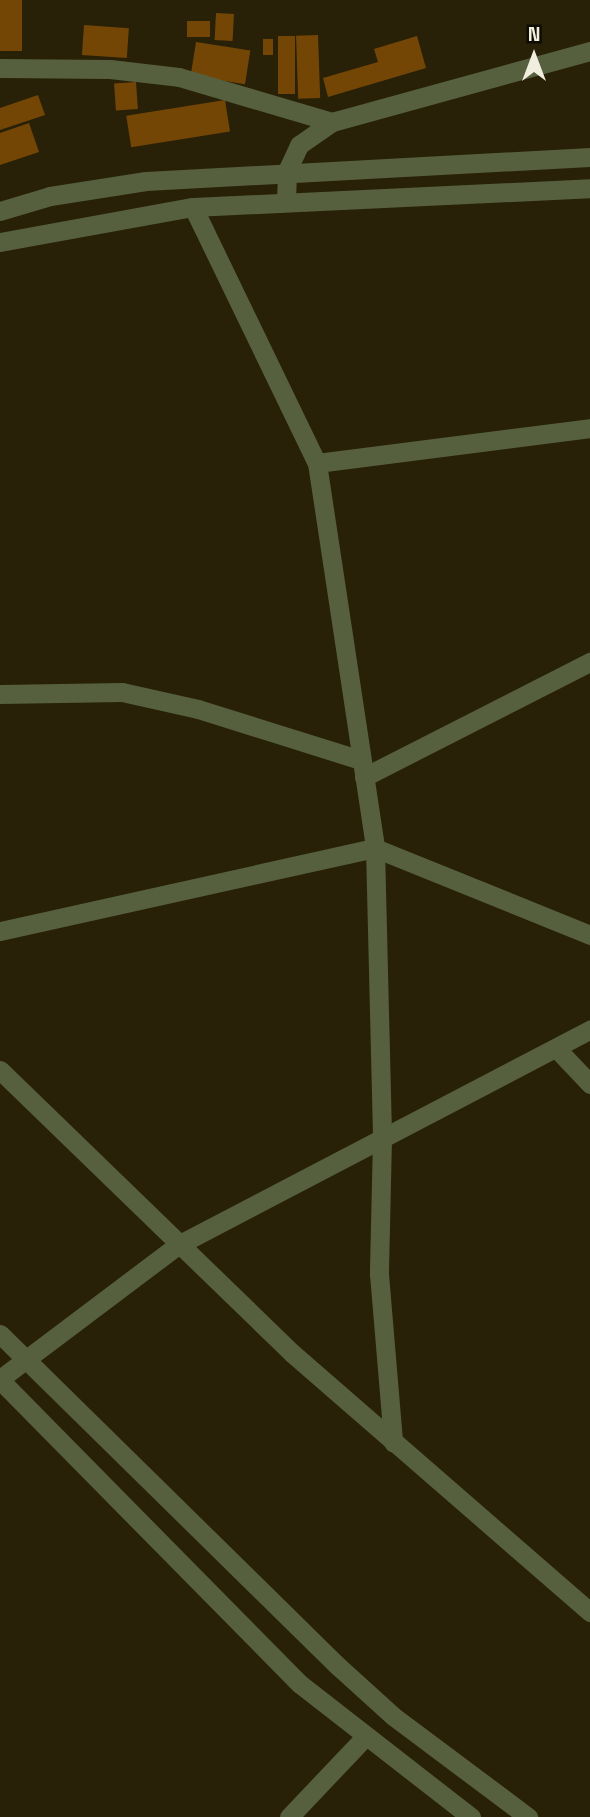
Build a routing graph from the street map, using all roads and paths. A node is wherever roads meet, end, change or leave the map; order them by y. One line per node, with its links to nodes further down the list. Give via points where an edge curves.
1 (590, 51): 3 (street)
2 (0, 68): 3 (street, via 110,69 179,77)
3 (332, 122): 5 (street, via 299,145)
4 (590, 158): 5 (street)
5 (287, 171): 7 (street); 9 (street, via 146,181 50,196)
6 (590, 188): 7 (street)
7 (286, 201): 8 (street)
8 (193, 207): 10 (street); 12 (street)
9 (0, 211)
10 (0, 242)
11 (590, 428): 12 (street)
12 (317, 463): 15 (street)
13 (590, 662): 15 (street)
14 (0, 694): 15 (street, via 122,692 198,709)
15 (363, 769): 16 (street)
16 (375, 848): 17 (street); 18 (street); 23 (street)
17 (0, 931)
18 (590, 935)
19 (590, 1030): 20 (street)
20 (556, 1048): 22 (street); 23 (street)
21 (0, 1070): 24 (street)
22 (590, 1084)
23 (382, 1138): 24 (street); 28 (street, via 380,1287)
24 (178, 1245): 26 (street); 28 (street)
25 (0, 1334): 26 (street)
26 (24, 1357): 27 (street); 33 (street, via 348,1675 393,1716)
27 (0, 1380): 30 (street, via 300,1684)
28 (393, 1442): 29 (street)
29 (590, 1612)
30 (365, 1737): 31 (street); 32 (street)
31 (289, 1817)
32 (471, 1817)
33 (528, 1817)

